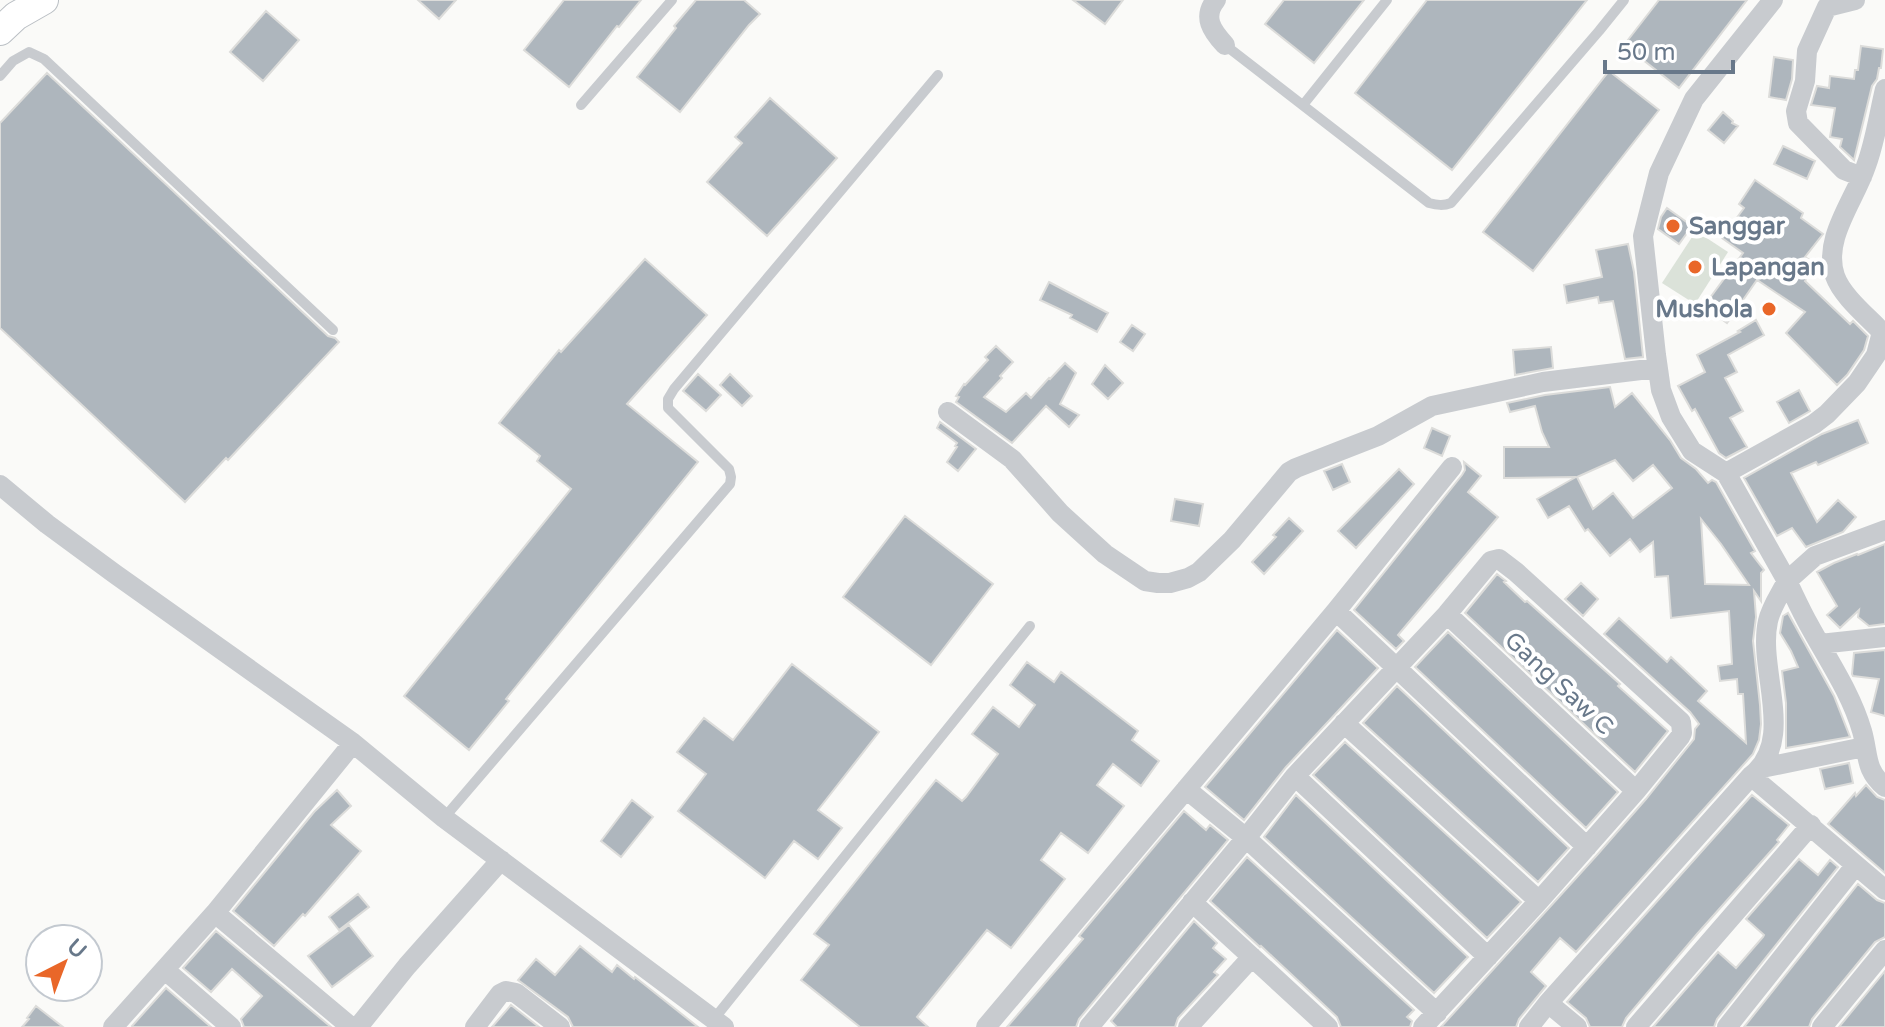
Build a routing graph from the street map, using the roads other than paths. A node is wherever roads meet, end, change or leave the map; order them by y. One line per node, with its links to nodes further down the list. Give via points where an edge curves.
1 (44, 0): 8 (street)
2 (672, 0): 13 (lane)
3 (1216, 0): 9 (street, via 1209,22)
4 (1387, 0): 14 (lane)
5 (1624, 0): 14 (lane, via 1446,205 1429,203)
6 (1773, 0): 18 (street, via 1694,99 1659,173 1643,236)
7 (1855, 0): 15 (street, via 1827,7 1807,51 1796,111 1798,123 1844,170)
8 (0, 31)
9 (1225, 45): 14 (lane)
10 (938, 75): 39 (lane, via 668,399 668,408 729,469 730,484)
11 (0, 76): 17 (lane, via 29,52 44,59)
12 (1885, 89): 15 (street)
13 (581, 105)
14 (1303, 105)
15 (1862, 177): 16 (street, via 1835,233 1832,254 1835,275 1847,296)
16 (1883, 328): 21 (street, via 1876,355 1827,414)
17 (333, 330)
18 (1657, 368): 19 (street, via 1543,382 1432,406 1378,436 1289,472 1199,572 1170,583 1145,581 1105,554 1012,459); 21 (street, via 1671,417 1692,451)
19 (948, 412)
20 (1452, 467): 25 (street)
21 (1726, 473): 24 (street)
22 (0, 485): 32 (street)
23 (1885, 530): 24 (street, via 1815,556)
24 (1787, 581): 29 (street); 34 (street, via 1768,620 1772,747)
25 (1336, 611): 30 (street); 37 (street)
26 (1447, 614): 30 (street); 38 (street, Gang Saw C); 38 (street, via 1491,561 1499,559 1681,722 1680,737)
27 (1030, 626): 55 (lane)
28 (1885, 637): 29 (street)
29 (1820, 644): 33 (street, via 1856,713)
30 (1397, 667): 31 (street); 42 (street)
31 (1344, 723): 35 (street); 46 (street)
32 (353, 743): 39 (street); 48 (street)
33 (1864, 747): 34 (street); 36 (street, via 1871,772)
34 (1756, 772): 40 (street); 53 (street)
35 (1295, 776): 41 (street); 51 (street)
36 (1885, 787)
37 (1186, 789): 41 (street); 62 (street)
38 (1636, 791): 42 (street)
39 (444, 818): 43 (street)
40 (1811, 825): 44 (street); 68 (street)
41 (1246, 838): 47 (street); 54 (street)
42 (1587, 847): 46 (street)
43 (501, 860): 55 (street); 59 (street)
44 (1855, 866): 45 (street); 69 (street)
45 (1885, 890)
46 (1539, 901): 51 (street)
47 (1192, 902): 50 (street); 63 (street)
48 (215, 913): 52 (street); 58 (street)
49 (1885, 950): 70 (street)
50 (1252, 957): 64 (street); 65 (street)
51 (1488, 957): 54 (street)
52 (165, 970): 56 (street); 57 (street)
53 (1548, 1003): 66 (street); 67 (street)
54 (1430, 1020)
55 (715, 1024)
56 (113, 1027)
57 (231, 1027)
58 (351, 1027)
59 (358, 1027)
60 (475, 1027): 61 (street, via 506,991)
61 (560, 1027)
62 (986, 1027)
63 (1089, 1027)
64 (1188, 1027)
65 (1328, 1027)
66 (1529, 1027)
67 (1577, 1027)
68 (1636, 1027)
69 (1727, 1027)
70 (1822, 1027)

